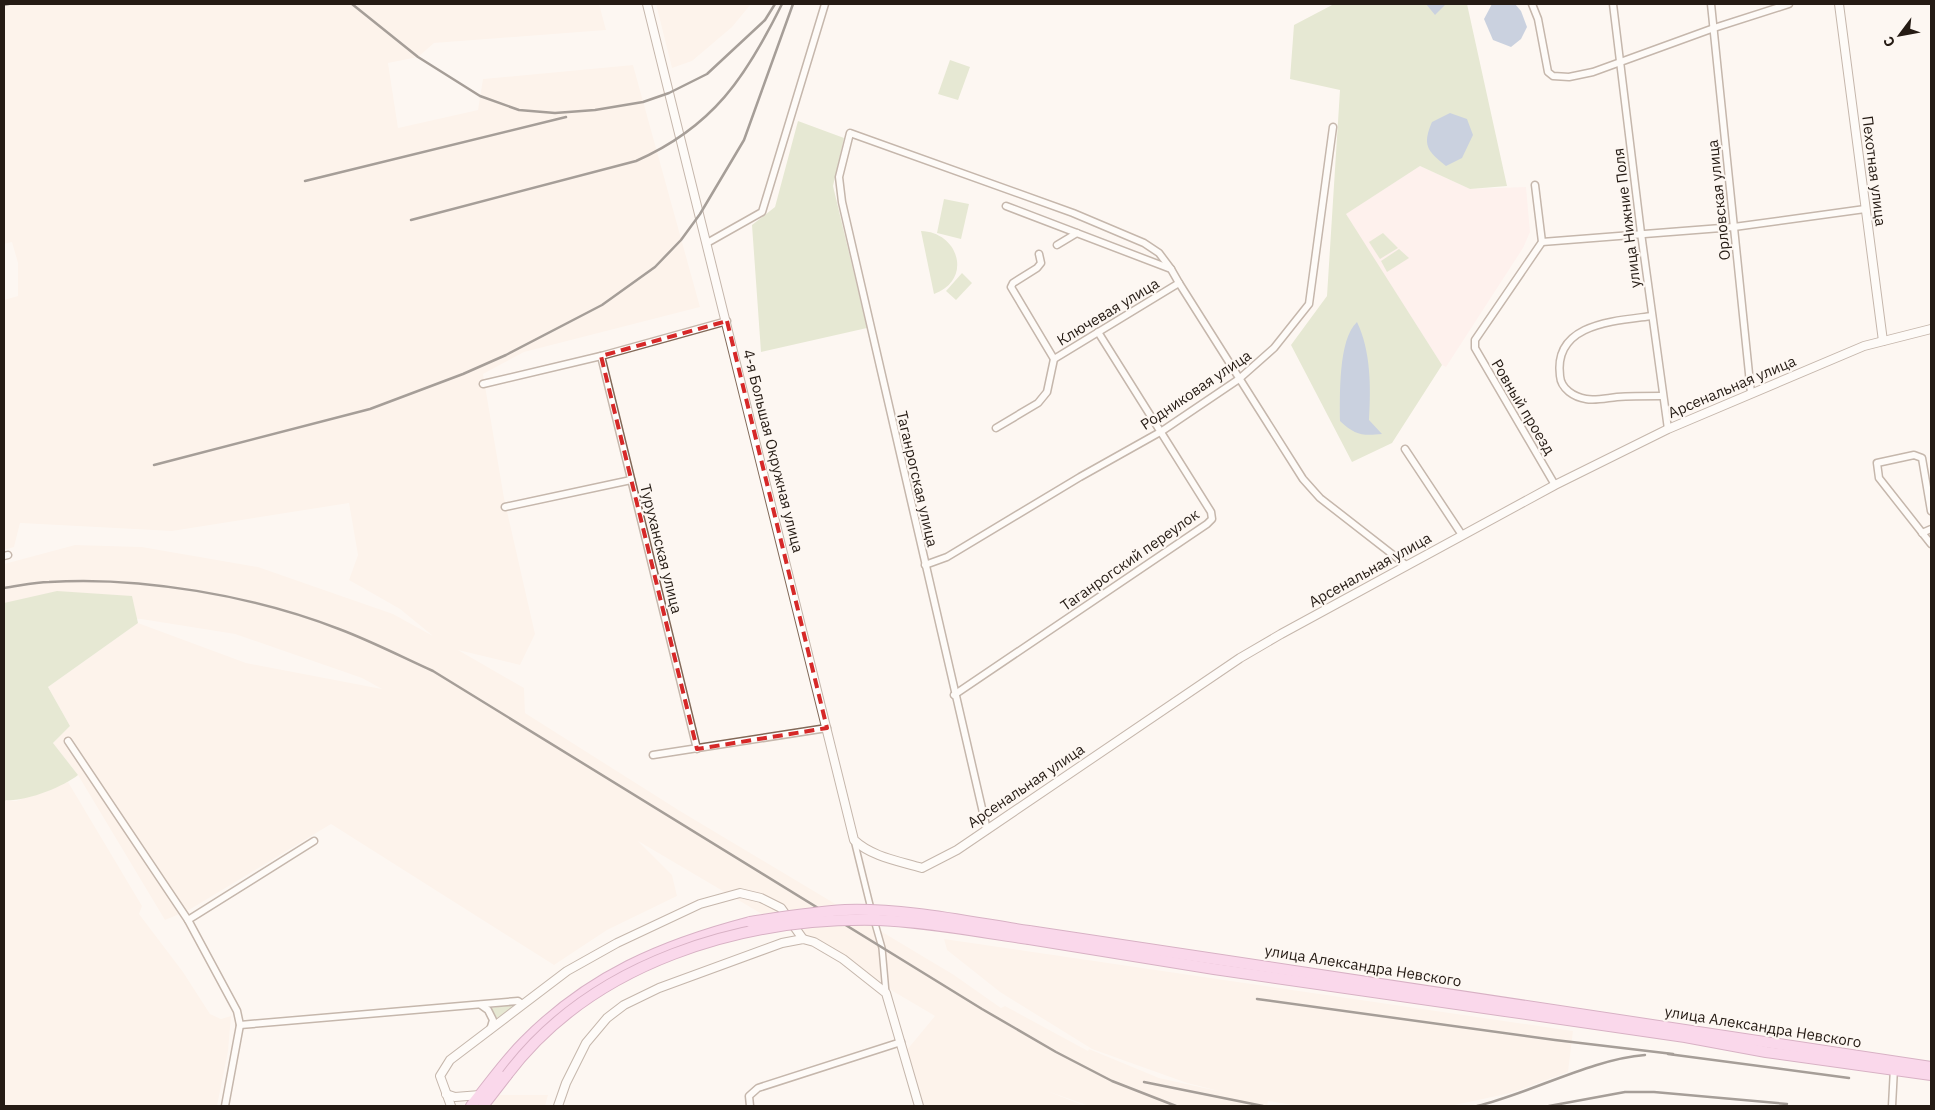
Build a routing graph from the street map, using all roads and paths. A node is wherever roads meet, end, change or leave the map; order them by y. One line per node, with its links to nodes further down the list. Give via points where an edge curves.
1 (647, 4): 18 (street, 4-я Большая Окружная улица)
2 (825, 4): 18 (street, via 762,212)
3 (1532, 4): 9 (street, via 1538,19 1546,66 1553,76 1569,77)
4 (1613, 4): 9 (street, улица Нижние Поля)
5 (1711, 4): 8 (street, Орловская улица)
6 (1789, 4): 8 (street)
7 (1839, 4): 13 (street, Пехотная улица)
8 (1714, 28): 9 (street); 14 (street, Орловская улица)
9 (1622, 62): 16 (street, улица Нижние Поля)
10 (1333, 127): 30 (street, Родниковая улица, via 1309,304 1274,348)
11 (1535, 185): 17 (street)
12 (1006, 206): 15 (street)
13 (1865, 209): 14 (street); 27 (street, Пехотная улица)
14 (1734, 227): 16 (street); 32 (street, Орловская улица)
15 (1077, 233): 19 (street); 21 (street)
16 (1640, 233): 17 (street); 23 (street, улица Нижние Поля)
17 (1542, 242): 39 (street, Ровный проезд, via 1475,340 1478,355)
18 (707, 244): 24 (street, 4-я Большая Окружная улица)
19 (1057, 245)
20 (1039, 254): 29 (street, Ключевая улица, via 1041,263 1037,268 1011,287)
21 (1171, 269): 22 (street); 46 (street, Таганрогская улица, via 1159,253 1126,235 850,133 838,178 842,202)
22 (1179, 283): 26 (street, Ключевая улица); 30 (street, Ключевая улица)
23 (1652, 316): 33 (street, улица Нижние Поля); 33 (street, via 1597,324 1576,334 1562,350 1558,366 1560,382 1569,392 1587,399)
24 (727, 321): 28 (street); 49 (street, 4-я Большая Окружная улица)
25 (1931, 329): 27 (street, Арсенальная улица)
26 (1098, 332): 29 (street, Ключевая улица); 36 (street, Таганрогский переулок)
27 (1883, 341): 32 (street, Арсенальная улица)
28 (601, 356): 31 (street); 38 (street, Туруханская улица)
29 (1054, 359): 34 (street, via 1047,392 1038,403)
30 (1239, 379): 36 (street, Родниковая улица); 47 (street, Ключевая улица, via 1303,478 1320,498)
31 (483, 384)
32 (1751, 393): 35 (street, Арсенальная улица)
33 (1662, 396): 35 (street, улица Нижние Поля)
34 (996, 428)
35 (1668, 429): 39 (street, Арсенальная улица)
36 (1162, 430): 46 (street, Родниковая улица, via 947,557); 48 (street, Таганрогский переулок, via 1211,512 1212,519)
37 (1405, 448): 44 (street)
38 (631, 480): 40 (street); 51 (street, Туруханская улица)
39 (1555, 485): 44 (street, Арсенальная улица)
40 (505, 507)
41 (1931, 511): 43 (street, via 1922,458 1914,455 1877,463 1879,478)
42 (1931, 528): 43 (street)
43 (1922, 532): 45 (street)
44 (1462, 535): 47 (street, Арсенальная улица)
45 (1931, 544)
46 (925, 565): 48 (street, Таганрогская улица)
47 (1406, 565): 53 (street, Арсенальная улица, via 1240,658)
48 (954, 695): 53 (street, Таганрогская улица)
49 (827, 728): 51 (street); 54 (street, 4-я Большая Окружная улица)
50 (68, 742): 57 (street)
51 (697, 749): 52 (street)
52 (653, 755)
53 (987, 830): 54 (street, Арсенальная улица, via 922,868 876,854)
54 (854, 840): 60 (street, 4-я Большая Окружная улица, via 882,948)
55 (314, 841): 57 (street)
56 (770, 902): 58 (street, via 789,916); 59 (street, via 790,927); 61 (street, via 751,895 732,894 671,916 567,971)
57 (188, 920): 63 (street, via 231,998)
58 (803, 939): 59 (street); 60 (street, via 843,959)
59 (793, 940): 76 (street, via 659,988 624,1005 607,1018 586,1043)
60 (886, 993): 65 (street)
61 (522, 1004): 62 (street, via 518,1001); 64 (street)
62 (481, 1005): 63 (street); 64 (street, via 493,1020)
63 (240, 1025): 72 (street)
64 (490, 1031): 70 (street, via 450,1060 443,1069 440,1076)
65 (902, 1042): 77 (street, via 758,1088 749,1096); 78 (street)
66 (1894, 1065): 67 (main road, улица Александра Невского); 68 (main road, улица Александра Невского, bridge, via 1029,935 929,916 846,910 742,924 658,951 586,989 544,1023); 69 (main road); 79 (street)
67 (1931, 1067)
68 (503, 1071): 71 (main road); 75 (main road)
69 (1931, 1075)
70 (446, 1094): 71 (street, via 455,1097); 73 (street)
71 (480, 1095): 74 (main road)
72 (225, 1106)
73 (451, 1106)
74 (471, 1106)
75 (483, 1106)
76 (558, 1106)
77 (750, 1106)
78 (919, 1106)
79 (1892, 1106)

